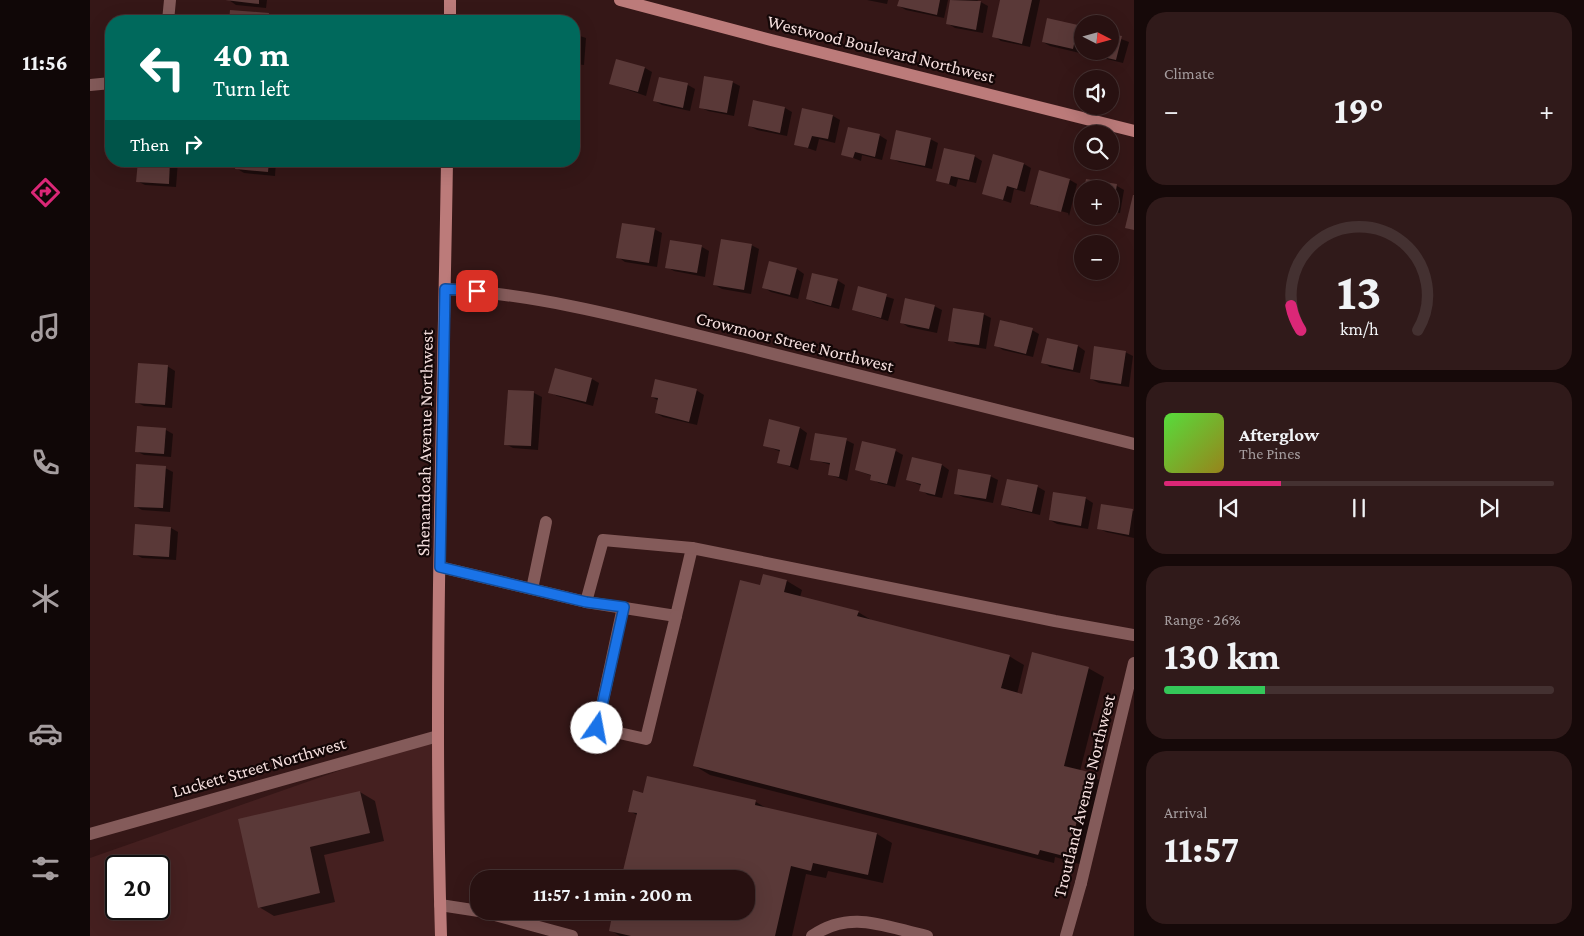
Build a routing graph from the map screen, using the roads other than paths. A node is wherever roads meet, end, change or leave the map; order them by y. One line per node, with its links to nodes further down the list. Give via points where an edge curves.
1 (170, 0): 4 (street)
2 (450, 0): 5 (main road)
3 (620, 0): 8 (main road, Westwood Boulevard Northwest)
4 (169, 15)
5 (450, 15)
6 (105, 84): 7 (street)
7 (90, 85)
8 (1134, 131)
9 (447, 167): 10 (main road, Shenandoah Avenue Northwest)
10 (445, 289): 11 (street, Crowmoor Street Northwest, via 531,298 641,322); 14 (main road, Shenandoah Avenue Northwest)
11 (1134, 444)
12 (546, 522): 15 (street)
13 (692, 548): 16 (street, via 603,540); 18 (street); 19 (street)
14 (440, 567): 15 (street); 21 (main road, Shenandoah Avenue Northwest)
15 (532, 589): 16 (street)
16 (586, 602): 17 (street)
17 (624, 607): 18 (street); 18 (street, via 597,728 646,740)
18 (676, 616)
19 (1134, 634)
20 (1134, 663): 30 (street, Troutland Avenue Northwest)
21 (438, 736): 22 (street, Luckett Street Northwest); 23 (main road, Shenandoah Avenue Northwest)
22 (90, 834)
23 (440, 905): 24 (street); 26 (main road, Shenandoah Avenue Northwest)
24 (470, 910)
25 (512, 920): 27 (street)
26 (442, 936)
27 (572, 936)
28 (812, 936): 29 (street, via 842,921 859,921)
29 (927, 936)
30 (1066, 936)

